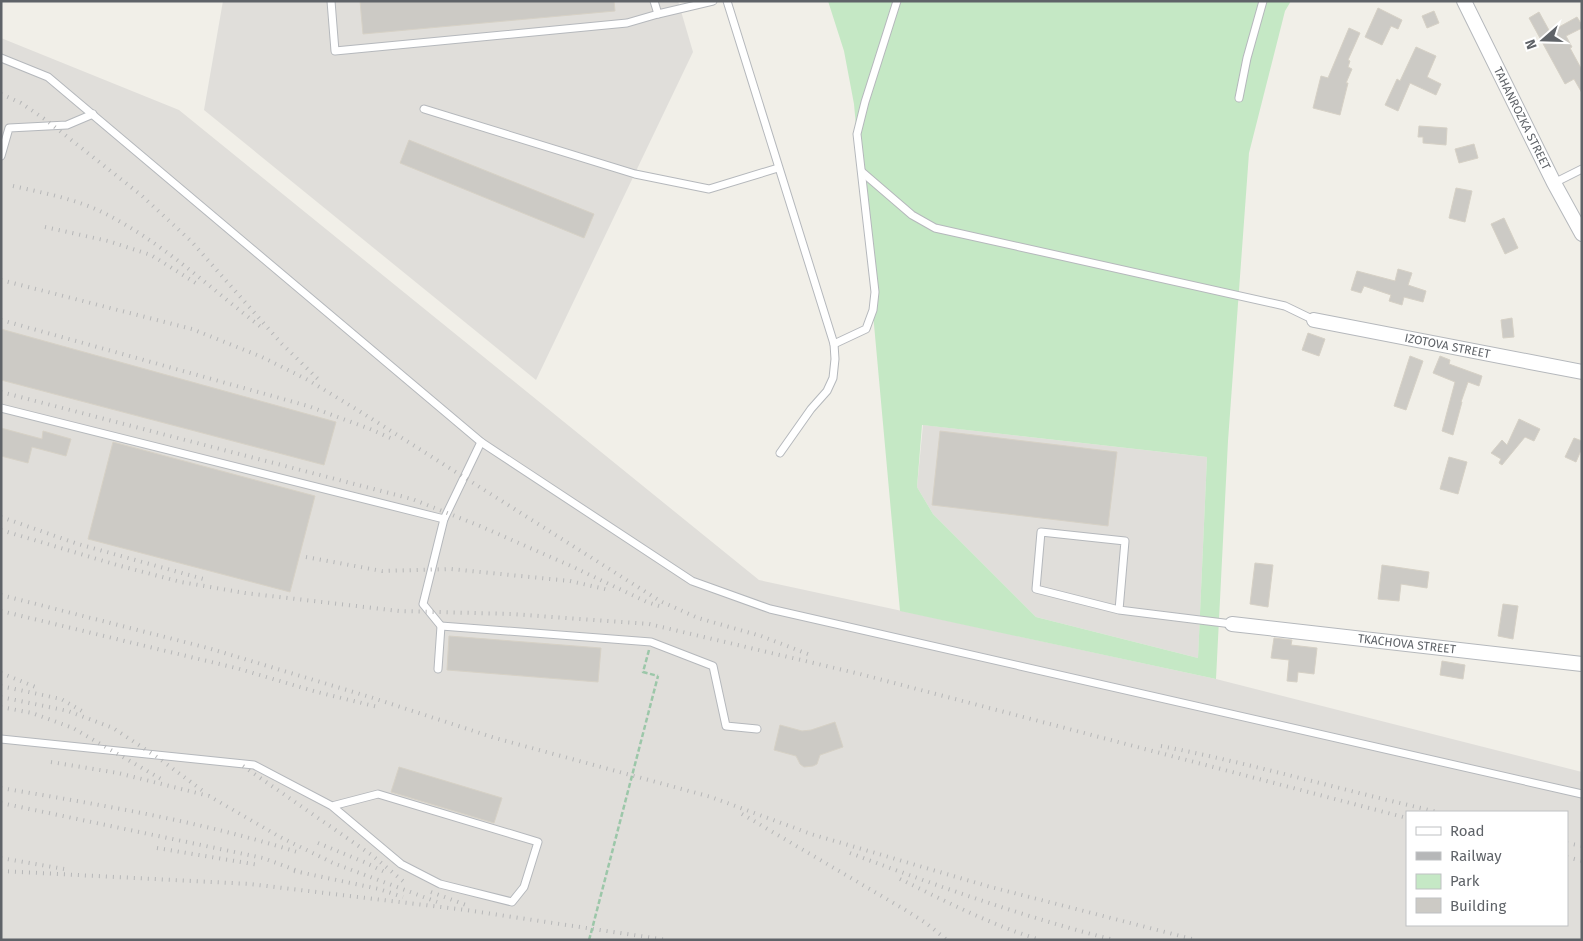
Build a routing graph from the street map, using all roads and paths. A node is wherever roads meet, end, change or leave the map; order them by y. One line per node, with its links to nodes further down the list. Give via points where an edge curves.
1 (331, 1): 8 (lane, via 335,51 627,23)
2 (654, 1): 8 (lane)
3 (713, 1): 8 (lane)
4 (728, 1): 14 (lane)
5 (897, 1): 16 (lane, via 857,134)
6 (1263, 1): 10 (lane)
7 (1464, 1): 17 (street, TAHANROZKA STREET)
8 (658, 14)
9 (1, 58): 12 (lane, via 48,77)
10 (1239, 98)
11 (424, 109): 14 (lane, via 635,174 709,189)
12 (93, 114): 13 (lane, via 67,124 9,128); 23 (lane)
13 (1, 156)
14 (778, 168): 20 (lane)
15 (1582, 169): 17 (lane)
16 (862, 172): 19 (lane, via 912,215 935,228 1286,306); 20 (lane, via 875,292 873,310 866,329)
17 (1554, 183): 18 (street, TAHANROZKA STREET)
18 (1582, 234)
19 (1314, 320): 21 (street, IZOTOVA STREET)
20 (834, 344): 24 (lane, via 835,359 827,391)
21 (1582, 372)
22 (1, 408): 25 (lane)
23 (481, 442): 25 (lane); 34 (lane, via 692,581 770,609)
24 (780, 452)
25 (444, 519): 28 (lane, via 423,604)
26 (1119, 610): 26 (lane, via 1125,541 1041,532 1036,589); 27 (lane)
27 (1232, 624): 30 (street, TKACHOVA STREET)
28 (441, 626): 29 (lane); 31 (lane)
29 (651, 642): 32 (lane, via 713,666 726,726); 36 (path, bridge, via 643,672 658,676)
30 (1582, 664)
31 (438, 669)
32 (757, 728)
33 (1, 739): 35 (lane, via 254,765)
34 (1582, 794)
35 (332, 806): 35 (lane, via 378,794 538,842 524,888 512,902 440,884 401,864)
36 (589, 940)

